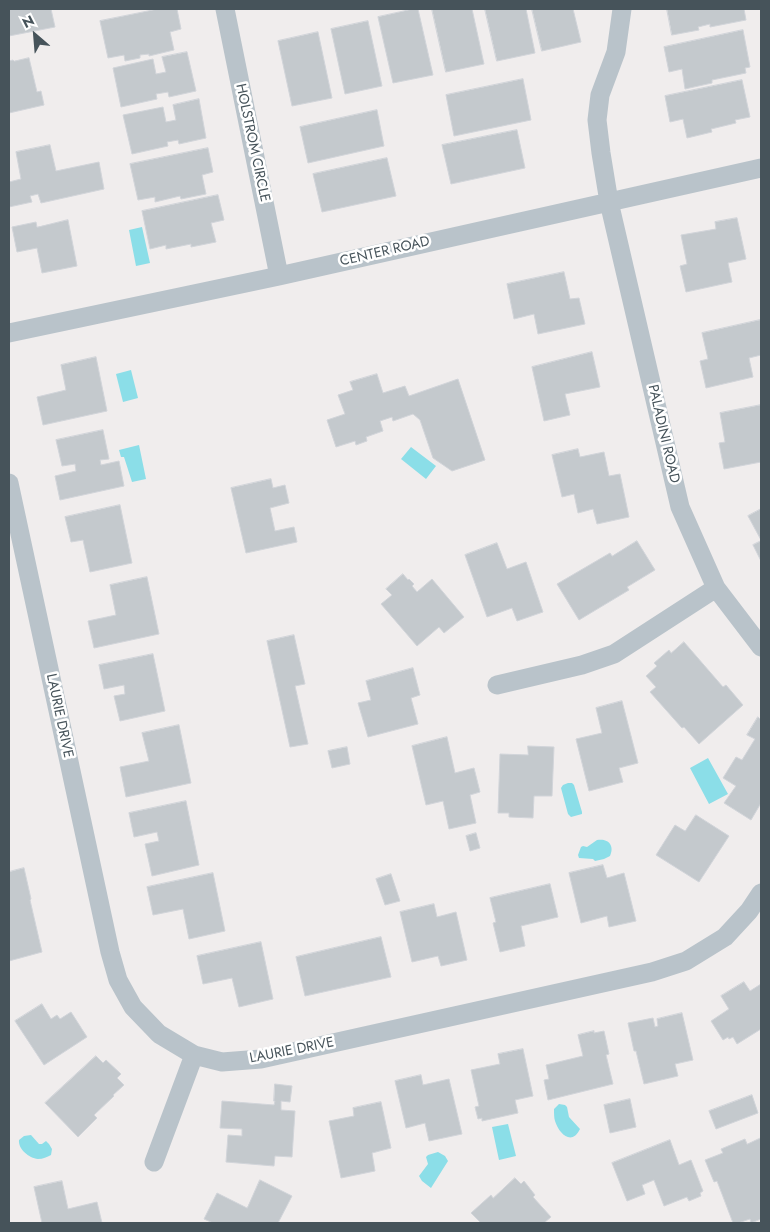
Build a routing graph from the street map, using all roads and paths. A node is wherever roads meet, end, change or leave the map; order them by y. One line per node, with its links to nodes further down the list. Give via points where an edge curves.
1 (226, 9): 5 (street, HOLSTROM CIRCLE)
2 (622, 9): 4 (street, via 616,52 600,95 597,120)
3 (761, 168): 4 (street, CENTER ROAD)
4 (609, 202): 5 (street, CENTER ROAD); 8 (street, PALADINI ROAD, via 680,507)
5 (279, 276): 6 (street, CENTER ROAD)
6 (9, 333)
7 (9, 483): 12 (street, LAURIE DRIVE, via 118,980 133,1007 158,1034)
8 (716, 588): 9 (street, PALADINI ROAD); 10 (street, via 614,654)
9 (761, 647)
10 (497, 685)
11 (761, 893): 12 (street, LAURIE DRIVE, via 749,912 725,937 686,961 652,972 261,1059 222,1062)
12 (194, 1055): 13 (street)
13 (154, 1162)

